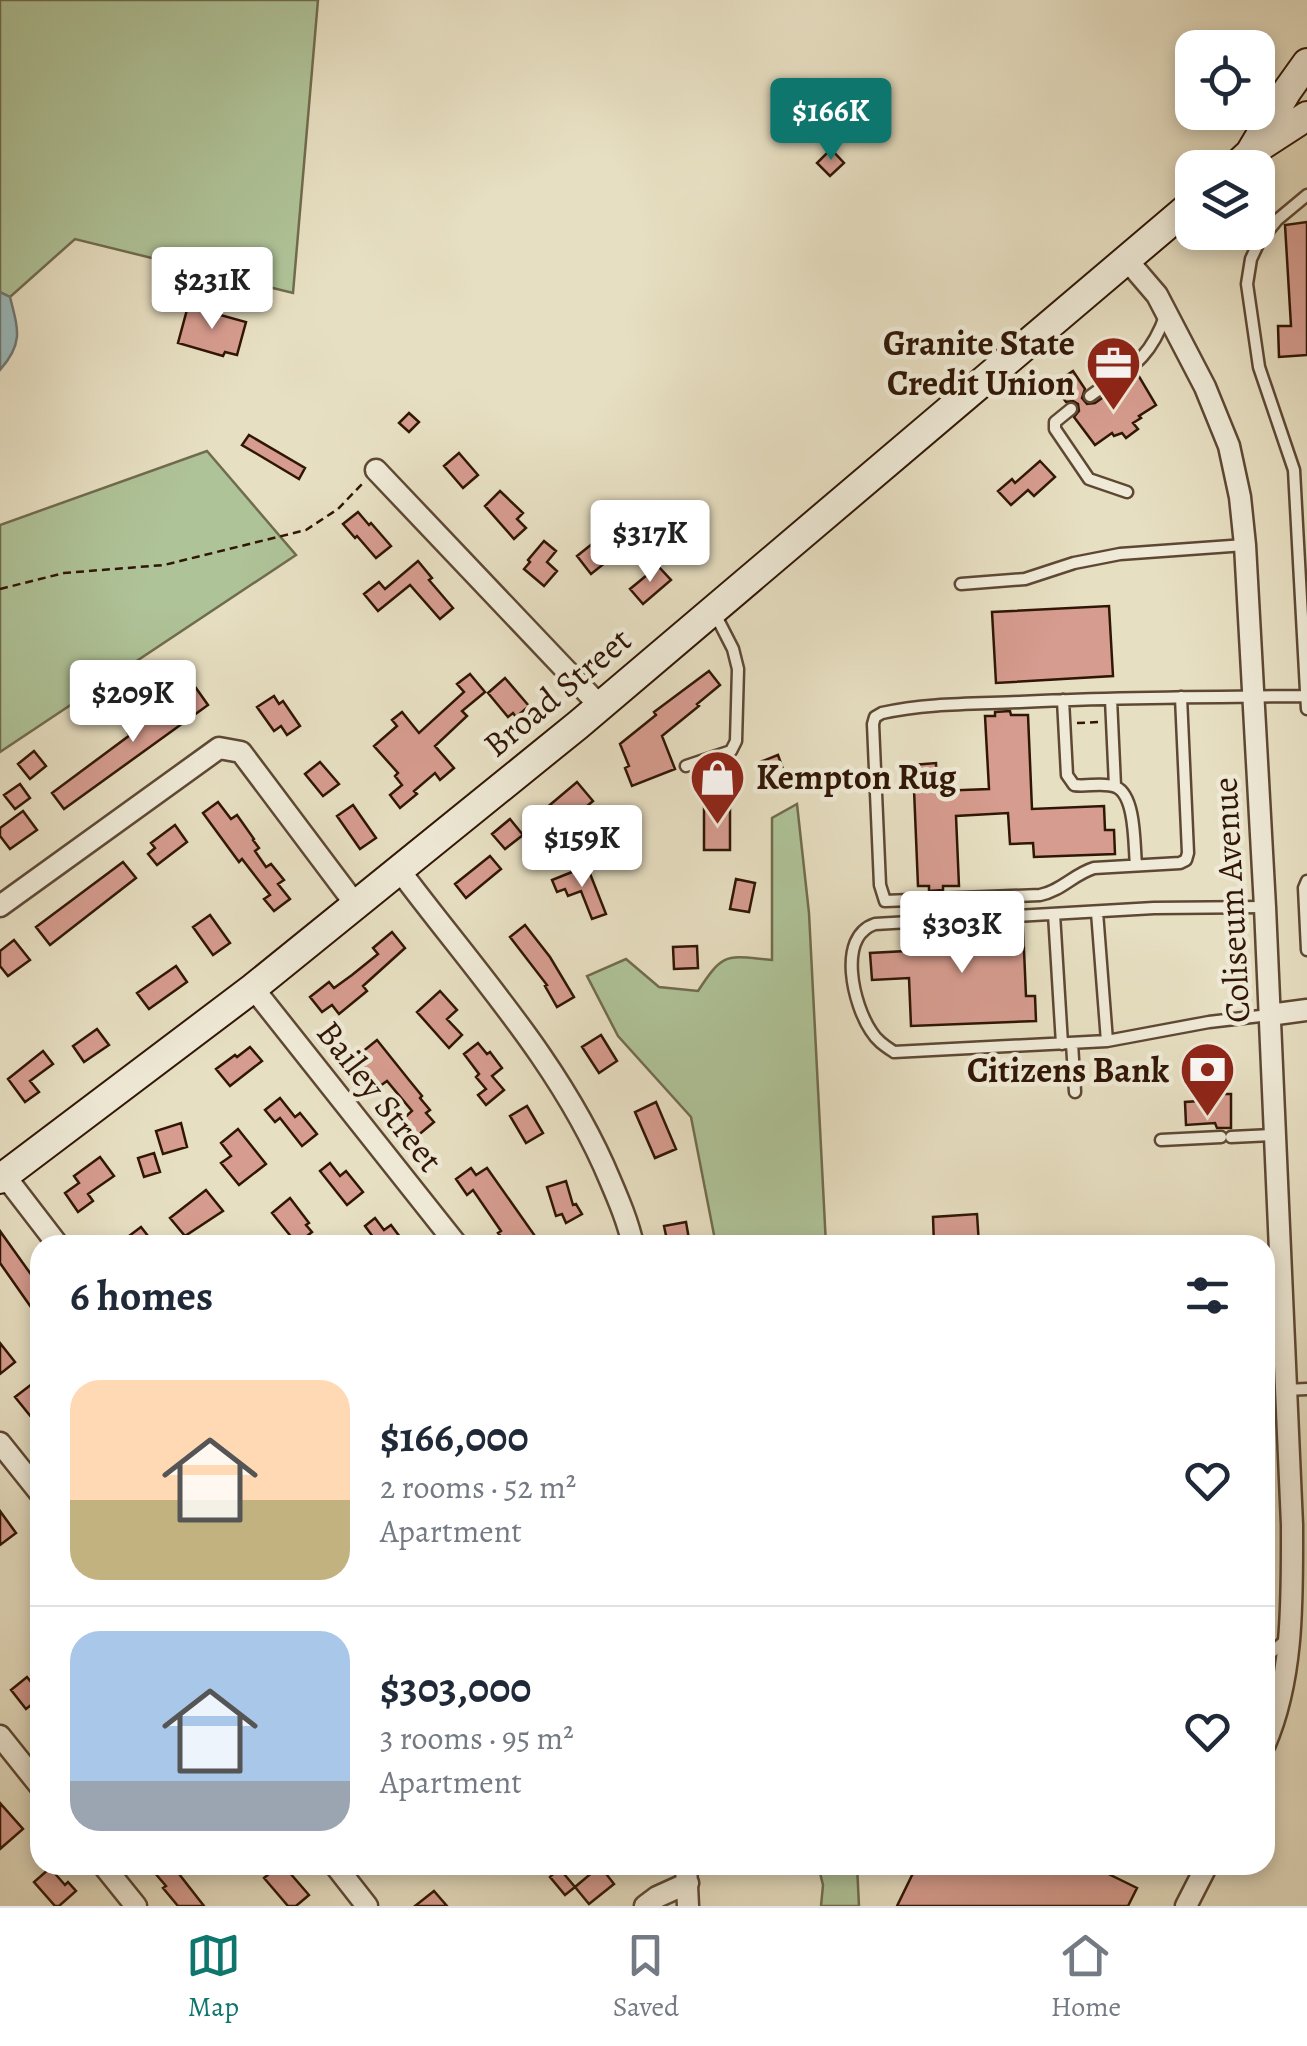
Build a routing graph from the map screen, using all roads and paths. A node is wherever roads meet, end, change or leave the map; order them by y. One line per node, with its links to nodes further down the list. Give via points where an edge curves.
1 (1307, 62): 3 (main road)
2 (1307, 116): 4 (main road)
3 (1249, 150)
4 (1257, 150)
5 (1307, 195): 18 (lane, via 1259,242 1247,284 1259,367 1294,470)
6 (1175, 218): 7 (main road, Broad Street)
7 (1126, 260): 8 (street, Coliseum Avenue); 16 (main road, Broad Street)
8 (1166, 313): 9 (lane, via 1141,361); 13 (street, Coliseum Avenue, via 1229,446)
9 (1090, 396)
10 (1070, 408): 12 (lane, via 1055,428 1089,479)
11 (376, 470): 15 (path, via 306,530 164,564 64,573); 22 (street)
12 (1128, 492)
13 (1245, 544): 14 (lane, via 1120,554 1025,579); 17 (street, Coliseum Avenue)
14 (961, 584)
15 (0, 589)
16 (713, 610): 22 (main road, Broad Street); 26 (lane, via 738,669 736,741 731,751)
17 (1253, 696): 18 (lane); 19 (lane); 34 (street, Coliseum Avenue)
18 (1306, 696): 23 (lane)
19 (1181, 697): 20 (lane); 28 (lane, via 1186,860)
20 (1111, 699): 21 (lane); 27 (lane)
21 (1063, 700): 27 (lane, via 1070,782); 31 (lane, via 891,710 875,717)
22 (600, 706): 29 (main road, Broad Street)
23 (1307, 709)
24 (1100, 722): 25 (path)
25 (1074, 724)
26 (686, 766)
27 (1114, 786): 28 (lane, via 1130,806)
28 (1136, 866): 31 (lane, via 1094,868 1040,895)
29 (400, 870): 32 (main road, Broad Street); 51 (street, via 567,1095 604,1163)
30 (1307, 882): 35 (lane)
31 (885, 901): 38 (lane)
32 (356, 905): 33 (street, via 241,752 219,748); 40 (main road, Broad Street)
33 (0, 906)
34 (1265, 907): 36 (lane); 42 (street, Coliseum Avenue)
35 (1306, 908): 39 (lane)
36 (1098, 912): 37 (lane); 43 (lane)
37 (1054, 914): 38 (lane); 44 (lane)
38 (888, 922): 44 (lane, via 867,926 852,962 864,1020 882,1045 894,1052)
39 (1307, 950)
40 (253, 988): 48 (main road, Broad Street); 50 (street, Bailey Street)
41 (1307, 1010): 42 (street)
42 (1269, 1015): 43 (lane); 46 (street, Coliseum Avenue)
43 (1107, 1041): 44 (lane)
44 (1067, 1044): 45 (lane)
45 (1075, 1092)
46 (1274, 1135): 47 (lane); 52 (street, Coliseum Avenue)
47 (1161, 1140)
48 (2, 1177): 49 (street)
49 (50, 1235)
50 (449, 1235)
51 (631, 1235)
52 (1297, 1390): 55 (street, Coliseum Avenue)
53 (0, 1442): 54 (street)
54 (30, 1480)
55 (1299, 1495): 56 (street, Coliseum Avenue)
56 (1288, 1638): 57 (lane); 58 (street, Coliseum Avenue)
57 (1275, 1649)
58 (1275, 1690)
59 (0, 1736): 60 (street)
60 (30, 1774)
61 (111, 1875): 66 (street)
62 (343, 1875): 67 (street)
63 (686, 1875): 68 (street)
64 (687, 1875): 69 (street)
65 (1202, 1875): 70 (street)
66 (136, 1906)
67 (367, 1906)
68 (645, 1906)
69 (688, 1906)
70 (1186, 1906)

